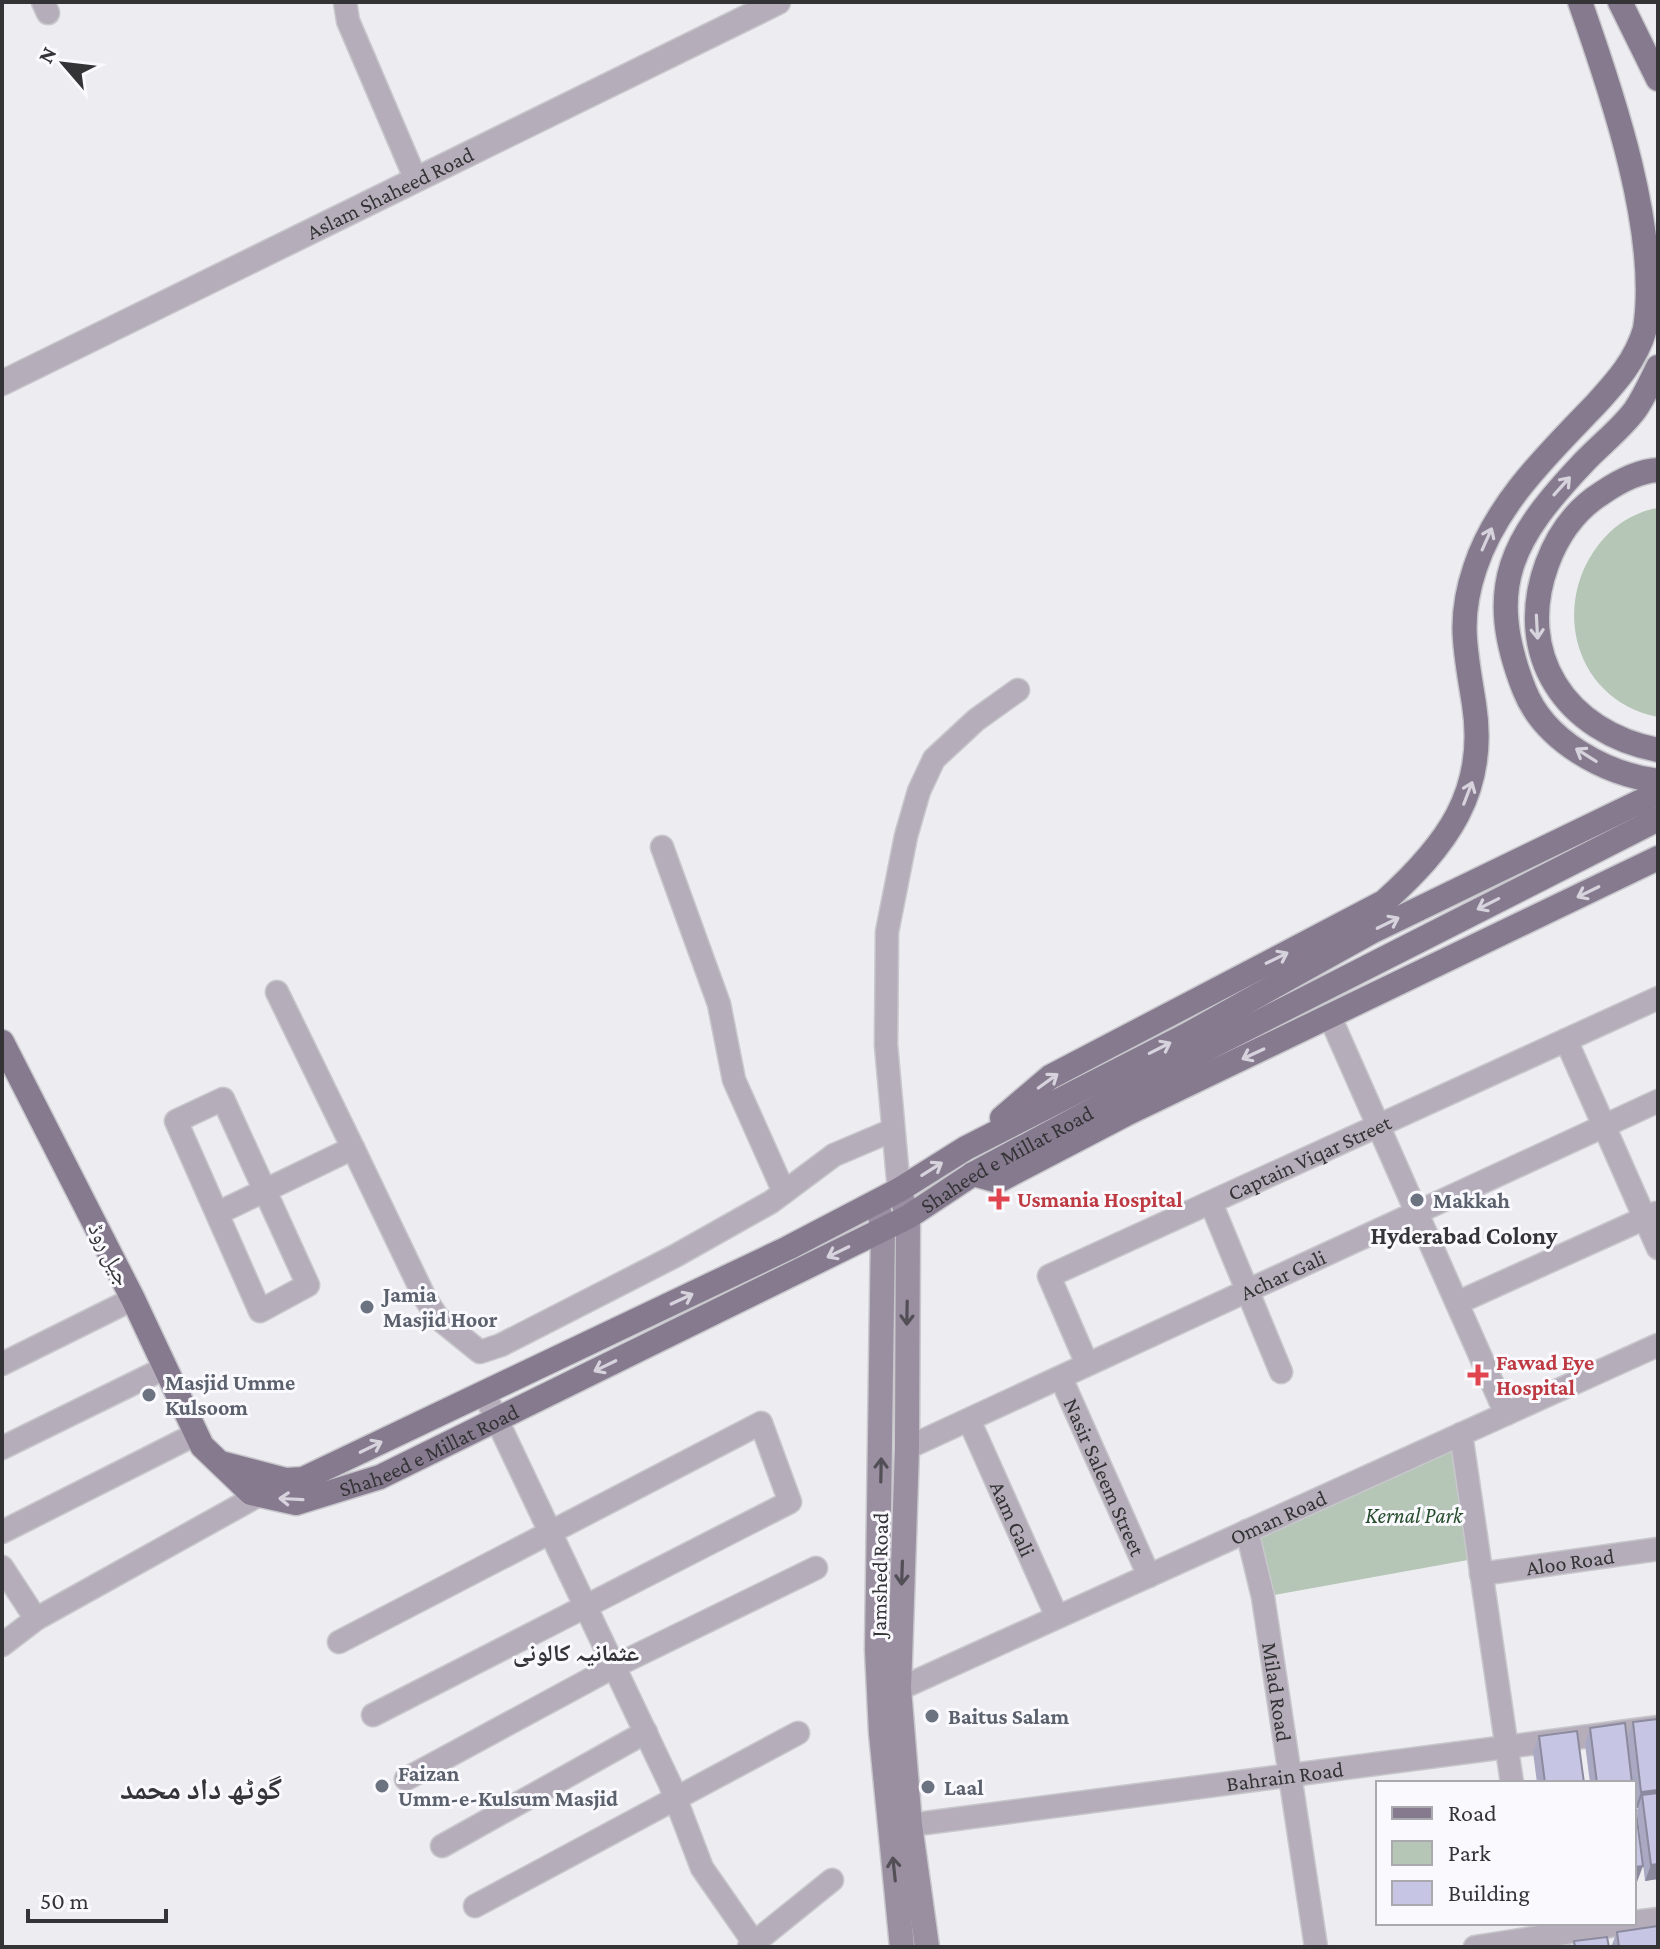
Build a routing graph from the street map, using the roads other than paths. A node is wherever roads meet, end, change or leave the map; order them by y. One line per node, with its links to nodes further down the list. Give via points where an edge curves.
1 (345, 2): 6 (street, via 348,21)
2 (778, 2): 6 (street, Aslam Shaheed Road)
3 (1580, 2): 27 (main road, one-way to 3, via 1050,1077 1384,902 1420,869 1452,826 1471,790 1478,752 1464,657 1464,616 1475,568 1494,523 1527,479 1625,373 1646,329 1653,270 1645,204 1628,138)
4 (1620, 2): 5 (main road)
5 (1658, 79)
6 (416, 180): 8 (street, Aslam Shaheed Road)
7 (1658, 367): 12 (main road, one-way to 7, via 1632,778 1591,759 1531,708 1506,631 1505,595 1512,559 1534,518 1635,410)
8 (2, 383)
9 (1658, 470): 11 (main road, one-way to 11, via 1617,483 1583,505 1555,543 1538,587 1536,620 1539,653 1564,695 1587,720)
10 (1018, 690): 25 (street, via 934,759 906,836 887,932 886,1045)
11 (1658, 750)
12 (1658, 781)
13 (1658, 793): 27 (main road, one-way to 13, via 1187,1035 1371,932)
14 (1658, 819): 28 (main road, Shaheed e Millat Road, one-way to 28)
15 (662, 847): 30 (street, via 719,1004 734,1080)
16 (1658, 858): 19 (main road, one-way to 19)
17 (277, 992): 26 (street)
18 (1658, 998): 20 (street, Captain Viqar Street)
19 (1330, 1017): 24 (street); 28 (main road, one-way to 28, via 998,1181)
20 (1566, 1040): 23 (street); 24 (street, Captain Viqar Street)
21 (2, 1042): 40 (main road, جیل روڈ)
22 (1658, 1101): 23 (street, Achar Gali)
23 (1604, 1126): 34 (street, Achar Gali); 36 (street)
24 (1378, 1127): 32 (street, Captain Viqar Street); 34 (street)
25 (893, 1130): 30 (street, via 834,1155); 33 (street)
26 (353, 1148): 29 (street); 30 (street, via 425,1298 438,1318 480,1352 675,1256)
27 (966, 1148): 33 (main road, one-way to 27)
28 (973, 1174): 33 (main road, Shaheed e Millat Road)
29 (268, 1192): 35 (street); 35 (street, via 223,1099 176,1121); 35 (street, via 308,1285 260,1311)
30 (784, 1192)
31 (877, 1202): 33 (main road, Shaheed e Millat Road); 37 (main road, Jamshed Road); 48 (main road, Shaheed e Millat Road, one-way to 31)
32 (1211, 1203): 39 (street); 44 (street, Captain Viqar Street, via 1049,1276)
33 (904, 1205): 37 (main road, Shaheed e Millat Road); 55 (main road, Jamshed Road, one-way to 55)
34 (1416, 1212): 39 (street, Achar Gali); 41 (street)
35 (218, 1213)
36 (1651, 1215): 38 (street); 41 (street)
37 (883, 1230): 50 (main road, Shaheed e Millat Road, one-way to 50); 91 (main road, Jamshed Road, one-way to 37, via 877,1650)
38 (1658, 1248)
39 (1246, 1291): 44 (street, Achar Gali); 46 (street)
40 (133, 1299): 43 (street); 45 (main road, جیل روڈ)
41 (1457, 1303): 49 (street)
42 (1658, 1345): 49 (street, Oman Road)
43 (2, 1364)
44 (1087, 1364): 47 (street, Achar Gali)
45 (165, 1368): 52 (main road, جیل روڈ); 54 (street)
46 (1281, 1372)
47 (1061, 1378): 51 (street, Achar Gali); 65 (street, Nasir Saleem Street)
48 (484, 1393): 50 (street); 56 (main road, Shaheed e Millat Road, one-way to 48, via 286,1480 303,1479)
49 (1506, 1414): 53 (street, Oman Road)
50 (497, 1419): 57 (main road, Shaheed e Millat Road, one-way to 57, via 380,1477 296,1503); 60 (street)
51 (969, 1420): 55 (street, Achar Gali); 67 (street, Aam Gali)
52 (196, 1434): 56 (main road, جیل روڈ); 59 (street)
53 (1461, 1434): 58 (street, Oman Road); 64 (street)
54 (2, 1448)
55 (907, 1448): 72 (main road, Jamshed Road, one-way to 72)
56 (219, 1462): 57 (main road, Shaheed e Millat Road)
57 (259, 1495): 68 (street)
58 (1247, 1531): 65 (street, Oman Road); 78 (street, Milad Road, via 1263,1597)
59 (2, 1532)
60 (551, 1532): 66 (street); 66 (street, via 761,1423 790,1502); 69 (street)
61 (1658, 1549): 64 (street, Aloo Road)
62 (2, 1567): 68 (street)
63 (816, 1568): 71 (street)
64 (1481, 1574): 77 (street)
65 (1149, 1576): 67 (street, Oman Road)
66 (586, 1605): 71 (street); 73 (street)
67 (1057, 1617): 72 (street, Oman Road)
68 (36, 1619): 70 (street)
69 (339, 1642)
70 (2, 1645)
71 (615, 1666): 75 (street); 79 (street)
72 (899, 1689): 82 (main road, Jamshed Road)
73 (373, 1715)
74 (1658, 1727): 77 (street, Bahrain Road)
75 (646, 1732): 81 (street); 83 (street)
76 (798, 1733): 81 (street)
77 (1507, 1747): 78 (street, Bahrain Road); 80 (street)
78 (1290, 1775): 82 (street, Bahrain Road); 93 (street, Milad Road)
79 (406, 1779)
80 (1512, 1781)
81 (675, 1798): 85 (street); 90 (street, via 702,1868)
82 (910, 1825): 92 (main road, Jamshed Road)
83 (442, 1846)
84 (832, 1880): 90 (street)
85 (475, 1906)
86 (1658, 1919): 87 (street)
87 (1636, 1922)
88 (1618, 1925): 89 (street)
89 (1544, 1936): 94 (street)
90 (753, 1946)
91 (902, 1947)
92 (927, 1947)
93 (1316, 1947)
94 (1475, 1947)

